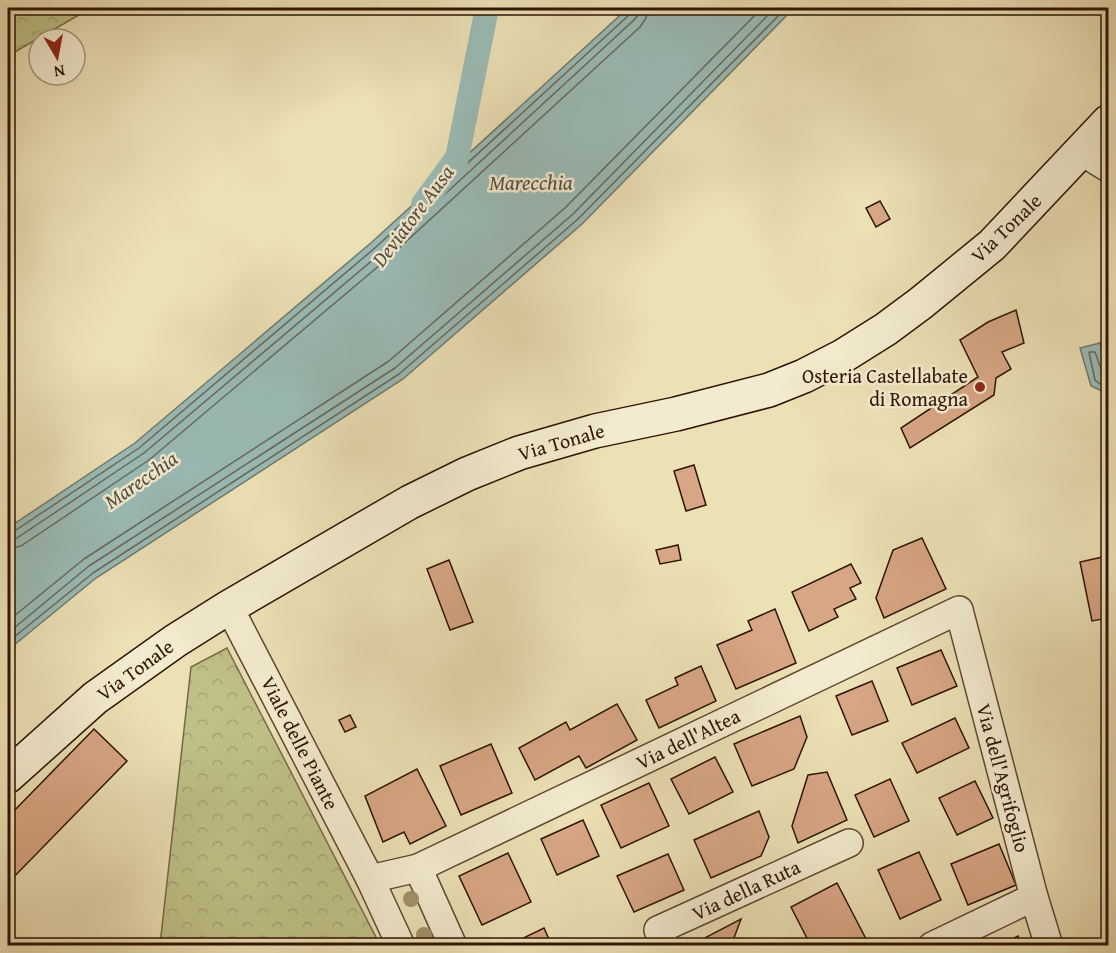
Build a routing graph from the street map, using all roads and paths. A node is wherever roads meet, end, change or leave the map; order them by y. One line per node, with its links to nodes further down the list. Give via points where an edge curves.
1 (1108, 122): 2 (street, Via Tonale)
2 (1095, 160): 3 (street, Via Tonale, via 886,329 824,366 769,390 555,441 467,474 410,502)
3 (230, 607): 5 (street, Via Tonale, via 95,698); 8 (street, Viale delle Piante)
4 (959, 610): 7 (street, Via dell'Altea); 9 (street, Via dell'Agrifoglio)
5 (8, 776)
6 (849, 843): 12 (street, Via della Ruta, via 658,930)
7 (418, 868): 8 (street); 11 (street)
8 (370, 879): 10 (street, Viale delle Piante)
9 (1034, 897): 13 (street); 14 (street, Via dell'Agrifoglio)
10 (401, 945)
11 (453, 945)
12 (665, 945)
13 (932, 945)
14 (1048, 945)

